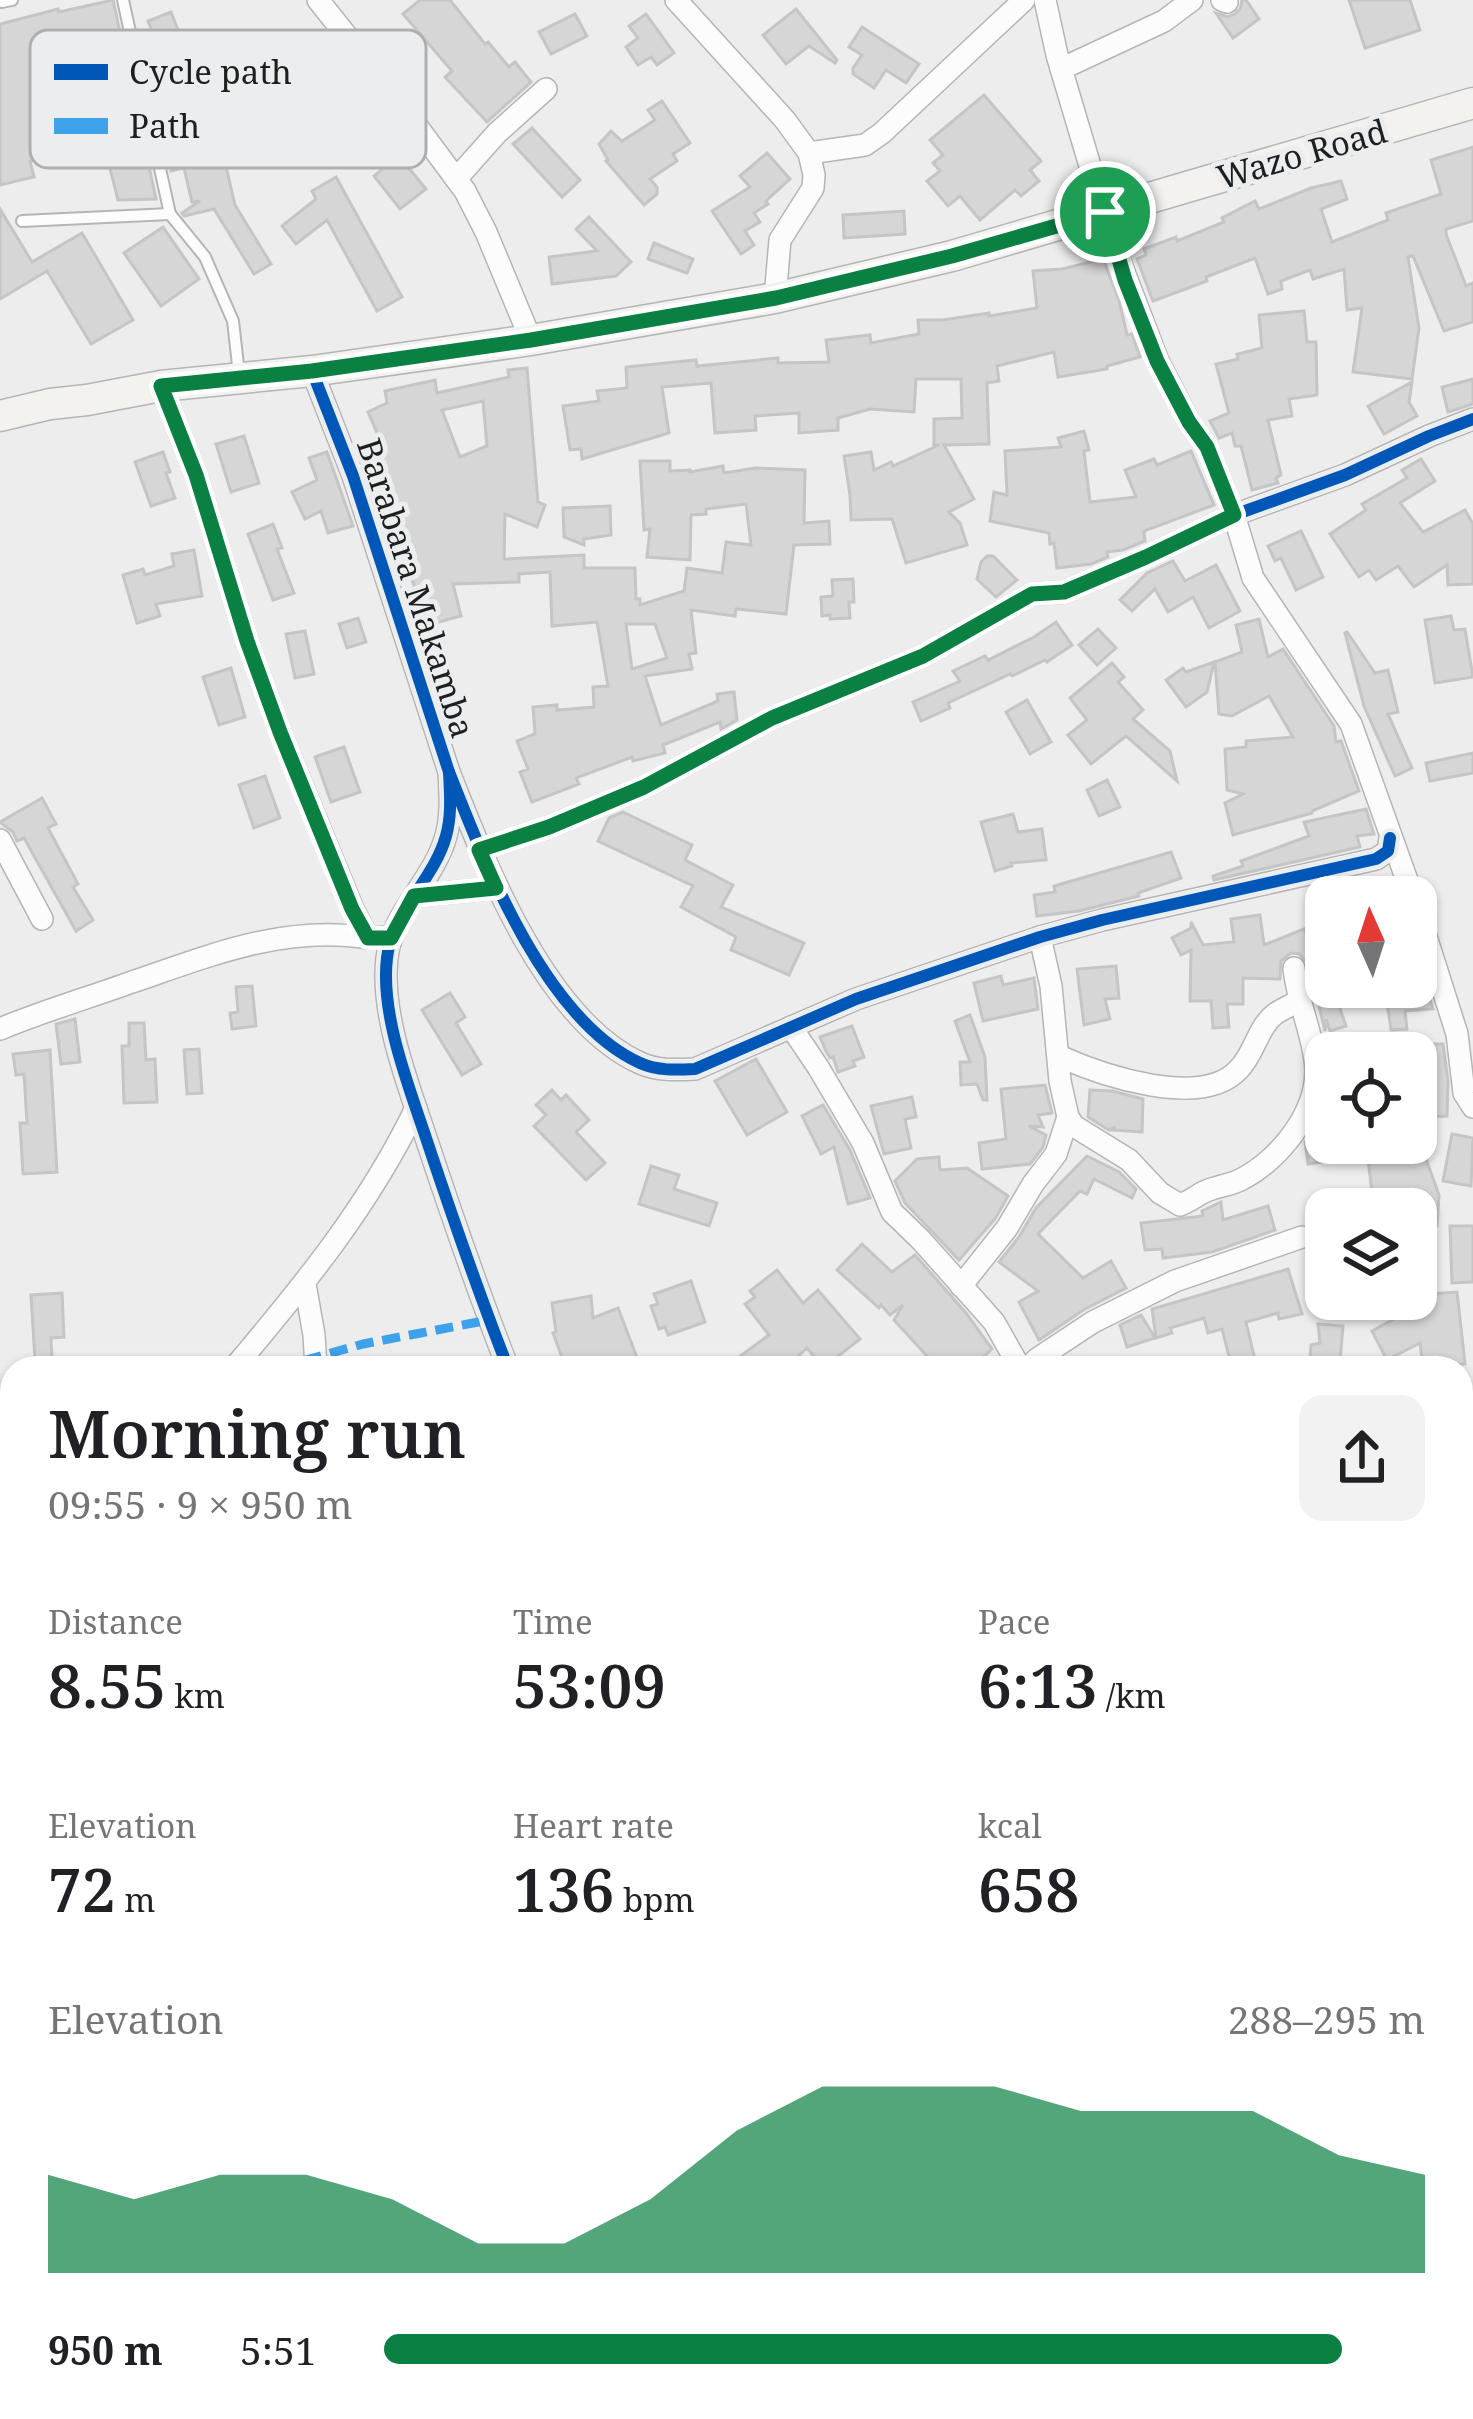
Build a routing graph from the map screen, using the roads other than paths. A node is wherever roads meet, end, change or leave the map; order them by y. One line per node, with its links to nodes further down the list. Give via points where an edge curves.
1 (123, 0): 7 (lane)
2 (318, 0): 8 (street)
3 (676, 0): 13 (street)
4 (1024, 0): 13 (street, via 882,133 865,145)
5 (1045, 0): 9 (street)
6 (1192, 0): 9 (street)
7 (130, 30)
8 (341, 30)
9 (1061, 68): 16 (street)
10 (546, 89): 15 (street)
11 (1473, 103): 16 (main road, Wazo Road)
12 (426, 139): 15 (street)
13 (808, 153): 19 (street, via 813,188 780,240)
14 (160, 168): 17 (lane)
15 (456, 178): 20 (street)
16 (1105, 212): 19 (main road, Wazo Road); 26 (street, via 1157,361 1207,447)
17 (170, 214): 18 (lane); 22 (lane, via 206,257 233,321)
18 (22, 220)
19 (776, 298): 20 (main road, Wazo Road)
20 (531, 340): 21 (main road, Wazo Road)
21 (312, 371): 22 (main road, Wazo Road); 27 (street, Barabara Makamba)
22 (240, 377): 23 (main road, Wazo Road)
23 (161, 386): 24 (main road, Wazo Road); 36 (street, via 280,732 352,909)
24 (0, 416)
25 (1473, 419): 26 (street)
26 (1234, 515): 28 (street, via 1253,578 1351,724); 30 (street, via 1064,592 1032,594 923,656 772,718 644,787)
27 (449, 772): 30 (street); 33 (street, Barabara Makamba, via 447,835)
28 (1390, 838): 31 (street); 35 (street, via 1376,860)
29 (0, 840): 34 (street)
30 (479, 850): 32 (street)
31 (1404, 876)
32 (496, 888): 33 (street); 40 (street, via 572,1011 642,1064 695,1069)
33 (414, 896): 36 (street, Barabara Makamba)
34 (42, 919)
35 (1040, 937): 40 (street); 42 (street)
36 (379, 938): 41 (street, via 315,933 255,942); 44 (street, Barabara Makamba)
37 (1294, 968): 39 (street)
38 (1437, 974): 43 (street)
39 (1300, 1000): 42 (street, via 1274,1014 1250,1058 1215,1085 1165,1088); 45 (street, via 1316,1084 1287,1141 1243,1179 1180,1205)
40 (790, 1027): 48 (street, via 863,1143 892,1212)
41 (0, 1029)
42 (1059, 1056): 45 (street)
43 (1473, 1107)
44 (416, 1108): 47 (street, via 393,1156); 51 (street, Barabara Makamba)
45 (1068, 1117): 48 (street, via 1056,1154)
46 (1302, 1237): 53 (street, via 1175,1281)
47 (305, 1284): 49 (street); 50 (street)
48 (962, 1286): 52 (street)
49 (244, 1356)
50 (315, 1356)
51 (504, 1356)
52 (1016, 1356)
53 (1042, 1356)

